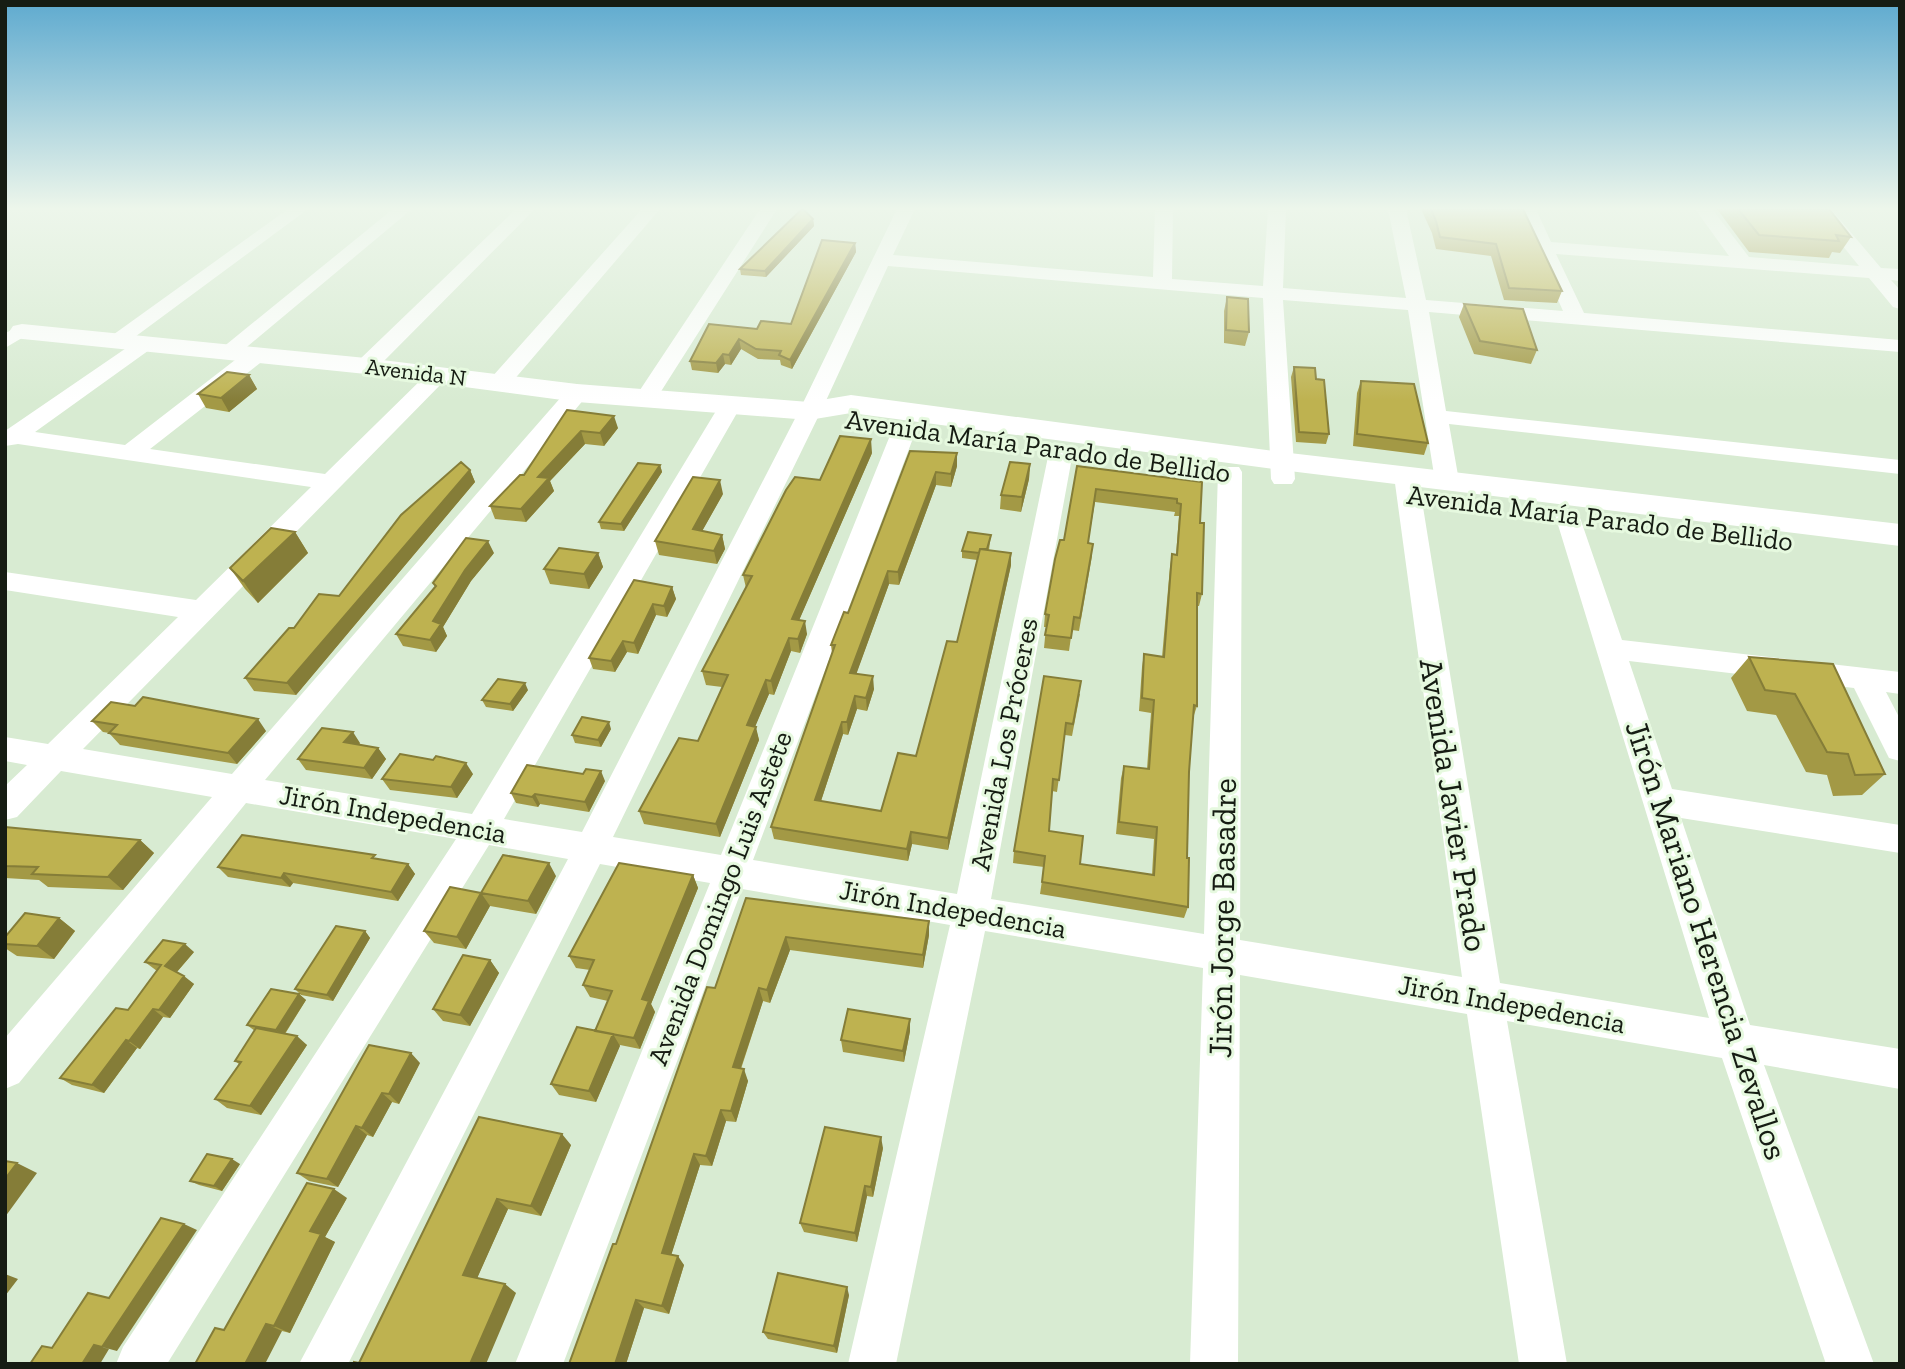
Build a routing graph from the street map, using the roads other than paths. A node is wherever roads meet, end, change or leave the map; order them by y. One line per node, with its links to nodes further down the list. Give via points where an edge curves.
1 (219, 273): 20 (street)
2 (332, 273): 22 (street)
3 (461, 273): 23 (street)
4 (596, 273): 25 (street)
5 (727, 273): 27 (street)
6 (875, 273): 29 (street)
7 (1038, 273): 14 (street)
8 (1162, 273): 14 (street)
9 (1274, 273): 15 (street)
10 (1411, 273): 16 (street)
11 (1556, 273): 18 (street)
12 (1877, 273): 13 (street); 17 (street)
13 (1900, 275)
14 (1162, 283): 15 (street)
15 (1273, 291): 16 (street); 36 (street)
16 (1417, 303): 18 (street); 30 (street)
17 (1900, 303)
18 (1575, 316): 21 (street)
19 (11, 335): 20 (street, Avenida N)
20 (131, 343): 22 (street, Avenida N); 32 (street)
21 (1900, 345)
22 (242, 353): 23 (street, Avenida N); 34 (street)
23 (366, 366): 24 (street, Avenida N)
24 (438, 376): 25 (street, Avenida N); 39 (street)
25 (499, 383): 26 (street, Avenida N)
26 (577, 393): 27 (street, Avenida N); 52 (street)
27 (645, 399): 28 (street, Avenida N)
28 (730, 406): 29 (street, Avenida N); 55 (street)
29 (809, 411): 31 (street, Avenida María Parado de Bellido); 36 (street, Avenida María Parado de Bellido, via 851,404); 57 (street)
30 (1434, 416): 35 (street); 38 (street)
31 (903, 433): 33 (street, Avenida María Parado de Bellido); 58 (street, Avenida Domingo Luis Astete)
32 (10, 439): 34 (street)
33 (1061, 452): 37 (street, Avenida María Parado de Bellido); 59 (street, Avenida Los Próceres)
34 (130, 453): 39 (street)
35 (1900, 467)
36 (1282, 470): 37 (street, Avenida María Parado de Bellido); 40 (street, Avenida María Parado de Bellido)
37 (1230, 472): 60 (street, Jirón Jorge Basadre)
38 (1447, 481): 40 (street, Avenida María Parado de Bellido); 42 (street, Avenida María Parado de Bellido)
39 (332, 483): 45 (street)
40 (1407, 485): 41 (street, Avenida María Parado de Bellido); 61 (street, Avenida Javier Prado)
41 (1568, 515): 43 (street, Avenida María Parado de Bellido); 46 (street, Jirón Mariano Herencia Zevallos)
42 (1900, 535)
43 (1900, 554)
44 (5, 581): 45 (street)
45 (203, 611): 51 (street)
46 (1612, 649): 47 (street); 53 (street, Jirón Mariano Herencia Zevallos)
47 (1864, 679): 48 (street); 50 (street)
48 (1900, 683)
49 (5, 749): 51 (street, Jirón Indepedencia)
50 (1900, 750)
51 (55, 757): 52 (street, Jirón Indepedencia); 54 (street)
52 (239, 788): 55 (street, Jirón Indepedencia); 63 (street)
53 (1661, 801): 56 (street); 62 (street, Jirón Mariano Herencia Zevallos)
54 (5, 807)
55 (481, 829): 57 (street, Jirón Indepedencia); 65 (street)
56 (1900, 839)
57 (592, 848): 58 (street, Jirón Indepedencia); 66 (street)
58 (730, 871): 59 (street, Jirón Indepedencia); 67 (street, Avenida Domingo Luis Astete)
59 (971, 912): 60 (street, Jirón Indepedencia); 68 (street, Avenida Los Próceres)
60 (1221, 954): 61 (street, Jirón Indepedencia); 69 (street, Jirón Jorge Basadre)
61 (1484, 999): 62 (street, Jirón Indepedencia); 70 (street, Avenida Javier Prado)
62 (1736, 1041): 64 (street, Jirón Indepedencia); 71 (street, Jirón Mariano Herencia Zevallos)
63 (5, 1069)
64 (1900, 1069)
65 (140, 1364)
66 (323, 1364)
67 (540, 1364)
68 (872, 1364)
69 (1214, 1364)
70 (1543, 1364)
71 (1850, 1364)

